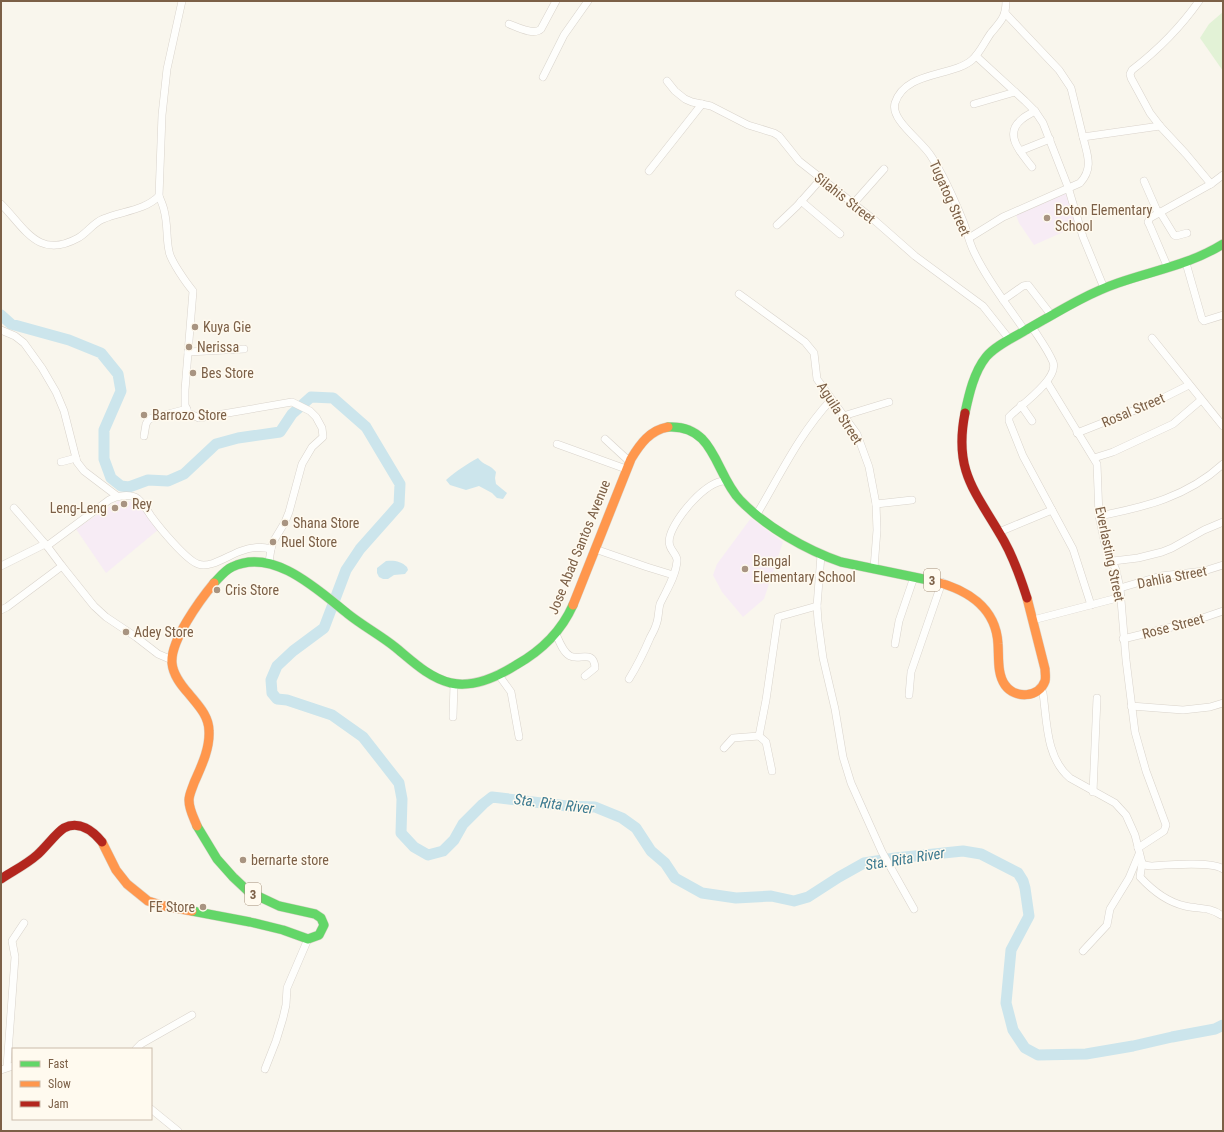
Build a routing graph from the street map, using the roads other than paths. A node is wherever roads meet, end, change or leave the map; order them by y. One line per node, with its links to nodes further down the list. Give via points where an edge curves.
1 (182, 1): 27 (street, via 167,69 162,115)
2 (556, 1): 7 (street, via 538,32)
3 (588, 1): 9 (street, via 564,36)
4 (1006, 1): 6 (street, Tugatog Street)
5 (1199, 1): 15 (street, via 1174,33 1130,74)
6 (1005, 13): 8 (street, Tugatog Street); 16 (street, via 1066,80 1071,88)
7 (508, 24)
8 (976, 56): 11 (street); 35 (street, Tugatog Street, via 969,62 907,87 898,97 894,108 906,129 922,143 937,164)
9 (543, 78)
10 (667, 81): 12 (street, Silahis Street, via 685,99)
11 (1015, 92): 13 (street); 14 (street)
12 (702, 104): 21 (street); 23 (street, Silahis Street, via 719,109 748,125 774,133 784,141 799,161)
13 (974, 104)
14 (1035, 111): 17 (street); 18 (street, via 1021,119 1014,130 1014,142)
15 (1160, 126): 16 (street); 25 (street)
16 (1083, 137): 26 (street, via 1088,161 1086,177 1080,183)
17 (1050, 139): 18 (street); 26 (street)
18 (1020, 151): 19 (street)
19 (1032, 167)
20 (884, 169): 30 (street)
21 (649, 172)
22 (1223, 175): 25 (street)
23 (821, 179): 28 (street); 30 (street, Silahis Street)
24 (1144, 181): 31 (street)
25 (1211, 184): 31 (street)
26 (1068, 187): 35 (street, via 1003,217); 39 (street, via 1083,237)
27 (159, 196): 29 (street, via 144,206 101,220 69,243 54,245 38,243); 49 (street, via 165,211 171,259 193,291)
28 (801, 202): 32 (street); 34 (street)
29 (1, 204)
30 (853, 204): 47 (street, Silahis Street, via 915,256 976,300 995,319)
31 (1159, 213): 33 (street, via 1174,235); 38 (street, via 1148,222)
32 (777, 225)
33 (1187, 233)
34 (840, 234)
35 (969, 238): 41 (street, Tugatog Street, via 977,259)
36 (1223, 244): 37 (highway)
37 (1186, 263): 38 (highway); 42 (street, via 1202,319 1204,321)
38 (1168, 268): 39 (highway)
39 (1104, 288): 43 (highway)
40 (739, 294): 52 (street, Aguila Street, via 805,342 814,353 817,379)
41 (1003, 300): 43 (street, via 1028,285); 44 (street, Tugatog Street)
42 (1223, 315)
43 (1052, 316): 44 (highway)
44 (1028, 329): 47 (highway); 50 (street, via 1053,362 1053,371)
45 (1, 330): 64 (street, via 24,343 42,368 64,411)
46 (1152, 338): 51 (street)
47 (1010, 340): 78 (highway, via 992,350 981,363 968,400 962,433 961,452 969,482)
48 (244, 349): 49 (street)
49 (188, 352): 56 (street, via 185,405)
50 (1047, 382): 55 (street); 60 (street, Everlasting Street)
51 (1189, 385): 53 (street); 60 (street, Rosal Street, via 1153,403)
52 (831, 400): 57 (street, Aguila Street); 75 (street, via 805,432)
53 (1201, 400): 59 (street); 65 (street, via 1173,424)
54 (889, 402): 57 (street)
55 (1021, 405): 58 (street); 74 (street, via 1009,417 1009,421 1023,456)
56 (187, 409): 61 (street, via 149,419); 80 (street, via 188,413 199,418 292,402 310,411 321,424 323,437 312,447 302,464 288,517)
57 (843, 416): 72 (street, Aguila Street, via 857,434 864,451)
58 (1032, 421)
59 (1223, 426)
60 (1077, 433): 65 (street, Everlasting Street)
61 (144, 436)
62 (605, 439): 68 (street)
63 (557, 444): 68 (street)
64 (76, 458): 66 (street); 70 (street, via 84,471)
65 (1094, 458): 76 (street, Everlasting Street, via 1098,471)
66 (61, 462)
67 (1223, 464): 76 (street, via 1202,482 1157,503)
68 (628, 465): 69 (highway, Jose Abad Santos Avenue / 3, via 636,449 650,434 664,428 678,427 693,432 707,442); 81 (highway, Jose Abad Santos Avenue / 3)
69 (726, 481): 75 (highway, Jose Abad Santos Avenue / 3, via 741,501); 89 (street, via 714,484 700,494 678,521 670,537 670,548 677,559)
70 (117, 496): 79 (street); 80 (street, via 137,498 169,538 198,564 206,565 254,547)
71 (912, 500): 72 (street)
72 (876, 504): 88 (street, Aguila Street)
73 (14, 508): 79 (street)
74 (1052, 510): 78 (street); 94 (street, via 1073,549)
75 (757, 514): 82 (highway, Jose Abad Santos Avenue / 3)
76 (1098, 516): 83 (street, Everlasting Street, via 1105,544)
77 (1223, 522): 83 (street, via 1162,552)
78 (999, 532): 98 (highway, via 1015,563)
79 (46, 545): 86 (street); 87 (street)
80 (271, 549): 84 (street)
81 (595, 549): 89 (street); 99 (highway, Jose Abad Santos Avenue / 3, via 572,604)
82 (821, 555): 88 (highway, Jose Abad Santos Avenue / 3, via 841,562); 95 (street)
83 (1113, 561): 92 (street, Everlasting Street)
84 (269, 562): 102 (highway, Jose Abad Santos Avenue / 3, via 240,562 224,570 179,636 172,651); 106 (highway, Jose Abad Santos Avenue / 3, via 312,584 433,675)
85 (1223, 565): 92 (street, Dahlia Street, via 1204,572 1161,576)
86 (1, 566)
87 (62, 566): 96 (street); 102 (street, via 106,617 158,654)
88 (874, 568): 90 (highway, Jose Abad Santos Avenue / 3)
89 (673, 575): 105 (street, via 660,606 656,627)
90 (914, 577): 91 (highway, Jose Abad Santos Avenue / 3); 101 (street, via 899,621)
91 (942, 582): 107 (highway, Jose Abad Santos Avenue / 3, via 970,595 990,617 996,628 1003,682 1010,691 1025,696); 108 (street, via 910,672)
92 (1120, 588): 93 (street, Everlasting Street)
93 (1121, 597): 94 (street); 100 (street, Everlasting Street)
94 (1091, 605): 98 (street)
95 (817, 606): 113 (street, via 778,617); 122 (street, via 819,636 845,765 882,852)
96 (1, 610)
97 (1223, 611): 100 (street, Rose Street, via 1188,623)
98 (1033, 620): 107 (highway, via 1045,669 1045,681)
99 (556, 634): 103 (highway, Jose Abad Santos Avenue / 3, via 533,654); 104 (street, via 570,656 584,656 593,660 595,668)
100 (1123, 639): 111 (street, Everlasting Street)
101 (896, 644)
102 (172, 660): 125 (highway, Jose Abad Santos Avenue / 3, via 172,671 176,678 208,722 208,742 189,799 195,822 219,860 249,892 266,901 315,913 322,918 324,925 319,935)
103 (498, 674): 106 (highway, Jose Abad Santos Avenue / 3, via 473,684); 114 (street, via 511,692)
104 (585, 676)
105 (629, 679)
106 (454, 684): 112 (street)
107 (1040, 688): 117 (street, via 1044,694 1050,743 1056,762 1070,778)
108 (909, 695)
109 (1096, 698): 117 (street)
110 (1223, 703): 111 (street, via 1183,710)
111 (1131, 706): 118 (street, Everlasting Street, via 1146,771 1166,824 1164,831)
112 (453, 717)
113 (759, 736): 115 (street, via 733,738); 116 (street, via 766,742)
114 (519, 737)
115 (724, 748)
116 (772, 771)
117 (1093, 792): 118 (street, via 1115,803 1126,815)
118 (1139, 851): 119 (street); 126 (street, via 1129,878 1110,909 1107,925)
119 (1142, 863): 120 (street, via 1151,866 1209,864); 123 (street, via 1140,877 1164,898 1185,906 1206,908)
120 (1223, 869)
121 (1, 879): 125 (highway, 3, via 37,855 64,828 77,825 95,834 127,884 148,901 250,922)
122 (914, 909)
123 (1221, 915)
124 (24, 923): 129 (street, via 12,940 15,957)
125 (308, 939): 130 (street, via 287,988 283,1018)
126 (1083, 951)
127 (192, 1015): 128 (street)
128 (137, 1048)
129 (7, 1068)
130 (265, 1070)
131 (152, 1110): 132 (street)
132 (178, 1131)

